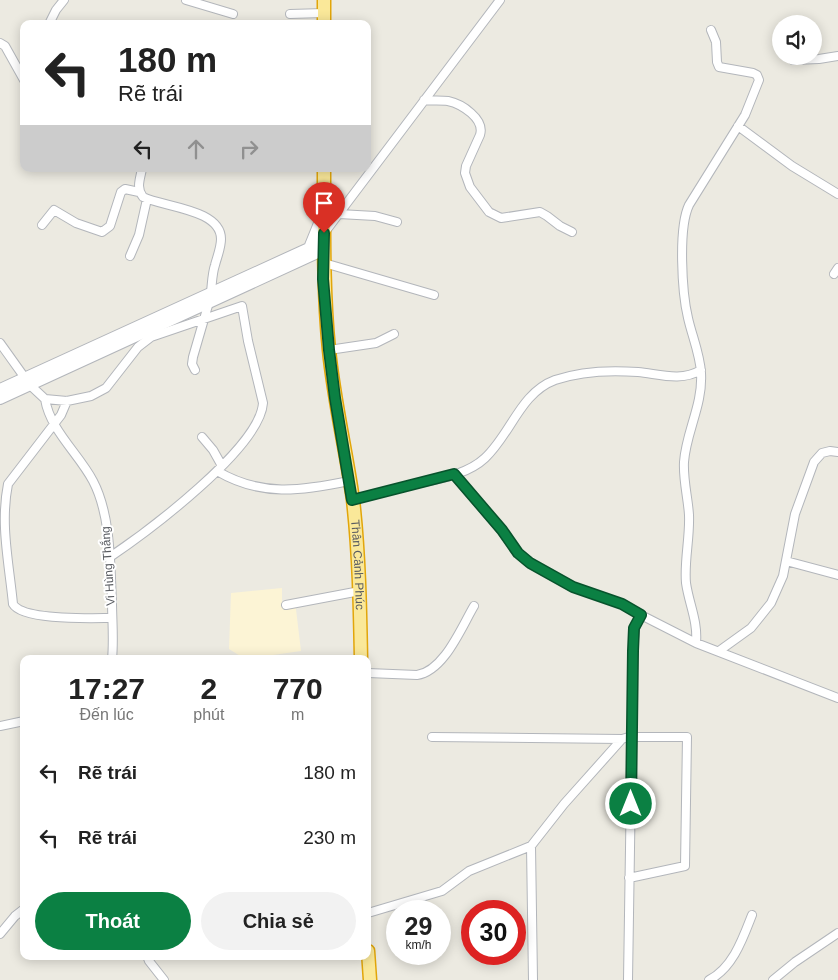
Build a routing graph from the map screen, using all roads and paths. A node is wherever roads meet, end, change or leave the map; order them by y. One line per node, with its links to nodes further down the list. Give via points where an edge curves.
1 (64, 0): 7 (street)
2 (186, 0): 5 (street)
3 (500, 0): 13 (street)
4 (324, 12): 6 (street)
5 (233, 14)
6 (290, 14)
7 (51, 20)
8 (711, 30): 14 (street, via 719,66 753,73 759,78)
9 (0, 43): 12 (street)
10 (838, 56): 11 (street)
11 (822, 59)
12 (20, 73)
13 (424, 100): 15 (street); 26 (street, via 455,103 480,124 482,130 466,173 470,187 488,212 501,218 540,212)
14 (738, 126): 20 (street, via 792,166); 39 (street, via 689,205 684,220 684,297)
15 (371, 170)
16 (141, 172): 19 (street)
17 (324, 172): 22 (highway, Thân Cảnh Phúc)
18 (370, 172): 23 (street)
19 (139, 192): 21 (street); 25 (street, via 125,188 121,192 110,226 102,232 54,210)
20 (838, 194)
21 (148, 199): 29 (street); 33 (street, via 191,211 218,227 221,240)
22 (324, 208): 27 (highway, Thân Cảnh Phúc); 28 (street)
23 (338, 214): 24 (street, via 375,216); 27 (street)
24 (397, 222)
25 (42, 225)
26 (572, 232)
27 (324, 241): 28 (street); 30 (highway, Thân Cảnh Phúc)
28 (309, 252): 31 (street); 33 (street)
29 (130, 256)
30 (324, 263): 31 (highway, Thân Cảnh Phúc); 32 (street)
31 (323, 279): 37 (highway, Thân Cảnh Phúc)
32 (434, 295)
33 (210, 297): 34 (street); 40 (street)
34 (204, 320): 38 (street, via 193,357); 44 (street, via 151,338 138,347 106,388 91,396); 48 (street, via 242,306 263,404 250,435)
35 (394, 334): 37 (street, via 376,343)
36 (0, 342): 40 (street)
37 (329, 350): 50 (highway, Thân Cảnh Phúc)
38 (195, 370)
39 (700, 370): 49 (street, via 686,377 608,371 554,380 529,399 486,458); 61 (street, via 699,400 684,463 689,513 686,582 696,623)
40 (28, 381): 41 (street); 42 (street); 43 (street)
41 (0, 389)
42 (0, 399)
43 (45, 399): 44 (street); 45 (street, Vi Hùng Thắng)
44 (68, 401): 45 (street)
45 (55, 424): 51 (street); 53 (street, Vi Hùng Thắng, via 101,500)
46 (202, 437): 48 (street, via 213,450)
47 (838, 452): 54 (street, via 822,453 814,462 795,514)
48 (220, 468): 50 (street, via 244,485 283,491); 53 (street, via 165,517)
49 (454, 474): 52 (street); 59 (street, via 518,553 530,563 573,587 622,604)
50 (349, 481): 52 (highway, Thân Cảnh Phúc)
51 (3, 494): 60 (street, via 1,527 15,608 32,615)
52 (352, 500): 56 (highway, Thân Cảnh Phúc)
53 (110, 557): 60 (street, Vi Hùng Thắng)
54 (786, 561): 55 (street); 62 (street, via 778,590 766,610 744,635)
55 (838, 575)
56 (360, 591): 57 (street); 64 (highway, Thân Cảnh Phúc)
57 (286, 605)
58 (474, 606): 65 (street, via 448,651 433,669 417,675)
59 (641, 615): 61 (street); 69 (street, via 634,628)
60 (112, 618): 63 (street, Vi Hùng Thắng)
61 (696, 643): 62 (street)
62 (719, 651): 66 (street)
63 (112, 655)
64 (361, 655)
65 (371, 673)
66 (838, 698)
67 (20, 722): 68 (street)
68 (0, 726)
69 (632, 736): 71 (street); 73 (street); 73 (street, via 687,737 685,866)
70 (432, 737): 71 (street)
71 (622, 739): 72 (street, via 564,804)
72 (532, 846): 75 (street, via 469,871 442,891); 83 (street)
73 (629, 878): 84 (street)
74 (20, 912): 78 (street)
75 (371, 912)
76 (752, 915): 85 (street, via 732,959)
77 (838, 933): 86 (street)
78 (0, 934)
79 (148, 960): 81 (street)
80 (369, 960): 82 (highway)
81 (164, 980)
82 (370, 980)
83 (533, 980)
84 (628, 980)
85 (709, 980)
86 (774, 980)

